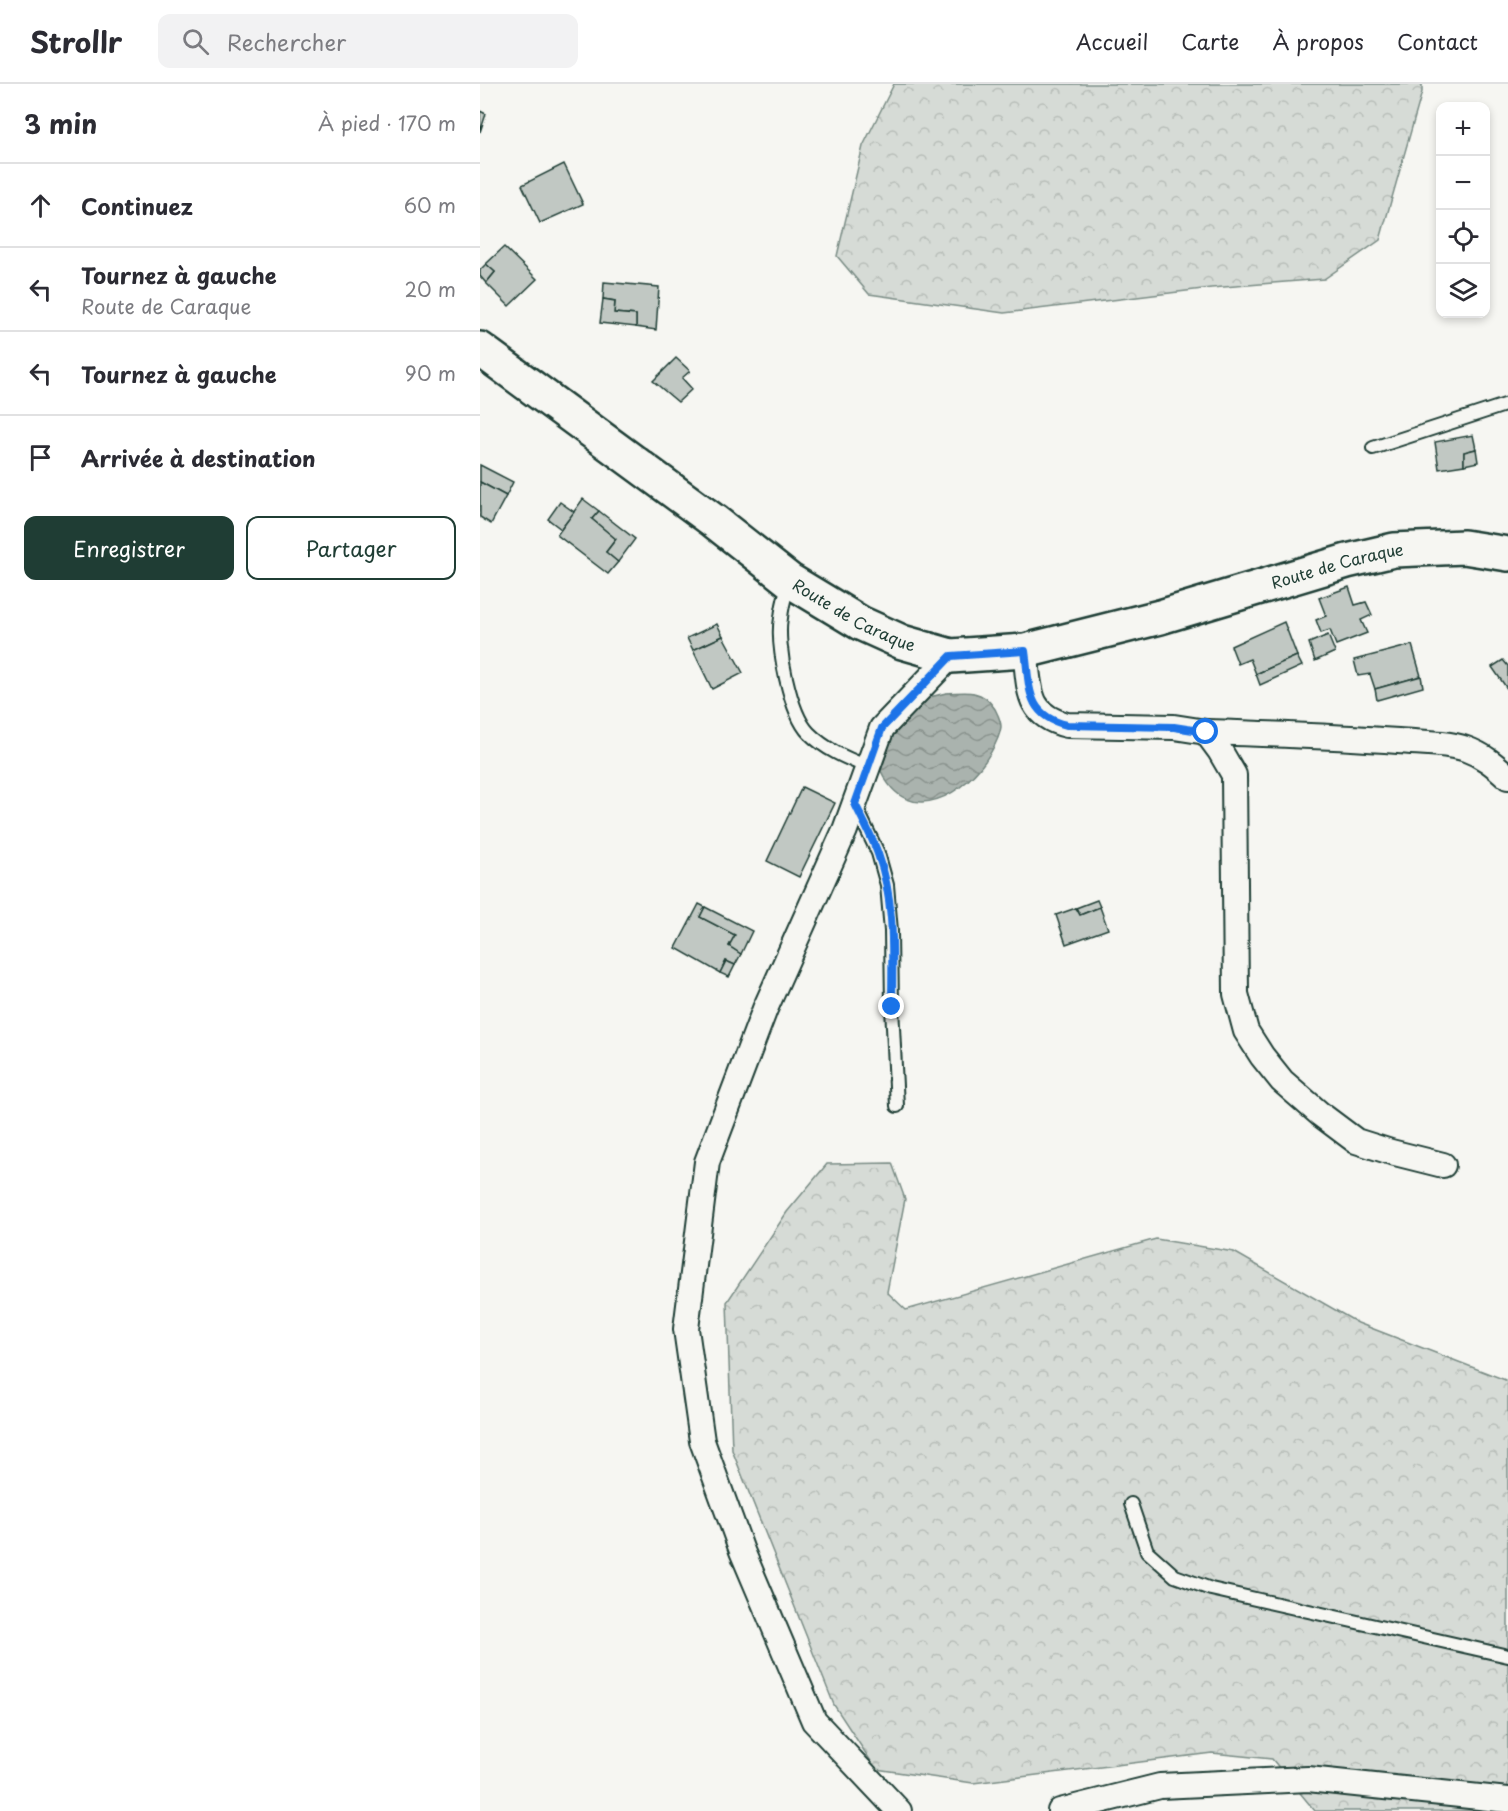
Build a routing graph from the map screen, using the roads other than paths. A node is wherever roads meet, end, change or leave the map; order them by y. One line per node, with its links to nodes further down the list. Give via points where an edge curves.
1 (480, 349): 5 (street, Route de Caraque)
2 (1508, 404): 3 (lane)
3 (1373, 448)
4 (1508, 554): 6 (street, Route de Caraque, via 1464,547 1394,550)
5 (789, 580): 7 (street, Route de Caraque, via 860,623 902,642); 9 (lane, via 780,620 783,667 795,711 807,731 835,754)
6 (1025, 651): 7 (street, Route de Caraque); 8 (street, via 1031,700 1053,722)
7 (951, 656): 9 (street, via 882,728)
8 (1206, 732): 10 (street, via 1447,745 1478,754); 13 (street, via 1234,775 1236,994 1246,1031 1282,1081 1356,1141)
9 (868, 767): 11 (street)
10 (1508, 777)
11 (855, 804): 12 (lane, via 878,854 887,885); 17 (street, via 765,1009 707,1162 686,1329 702,1441 742,1551 814,1721)
12 (897, 1106)
13 (1443, 1165)
14 (1131, 1504): 15 (lane, via 1147,1551 1175,1576 1211,1589)
15 (1508, 1656)
16 (1508, 1800): 18 (street, via 1308,1779 1160,1786)
17 (899, 1811)
18 (1060, 1811)

